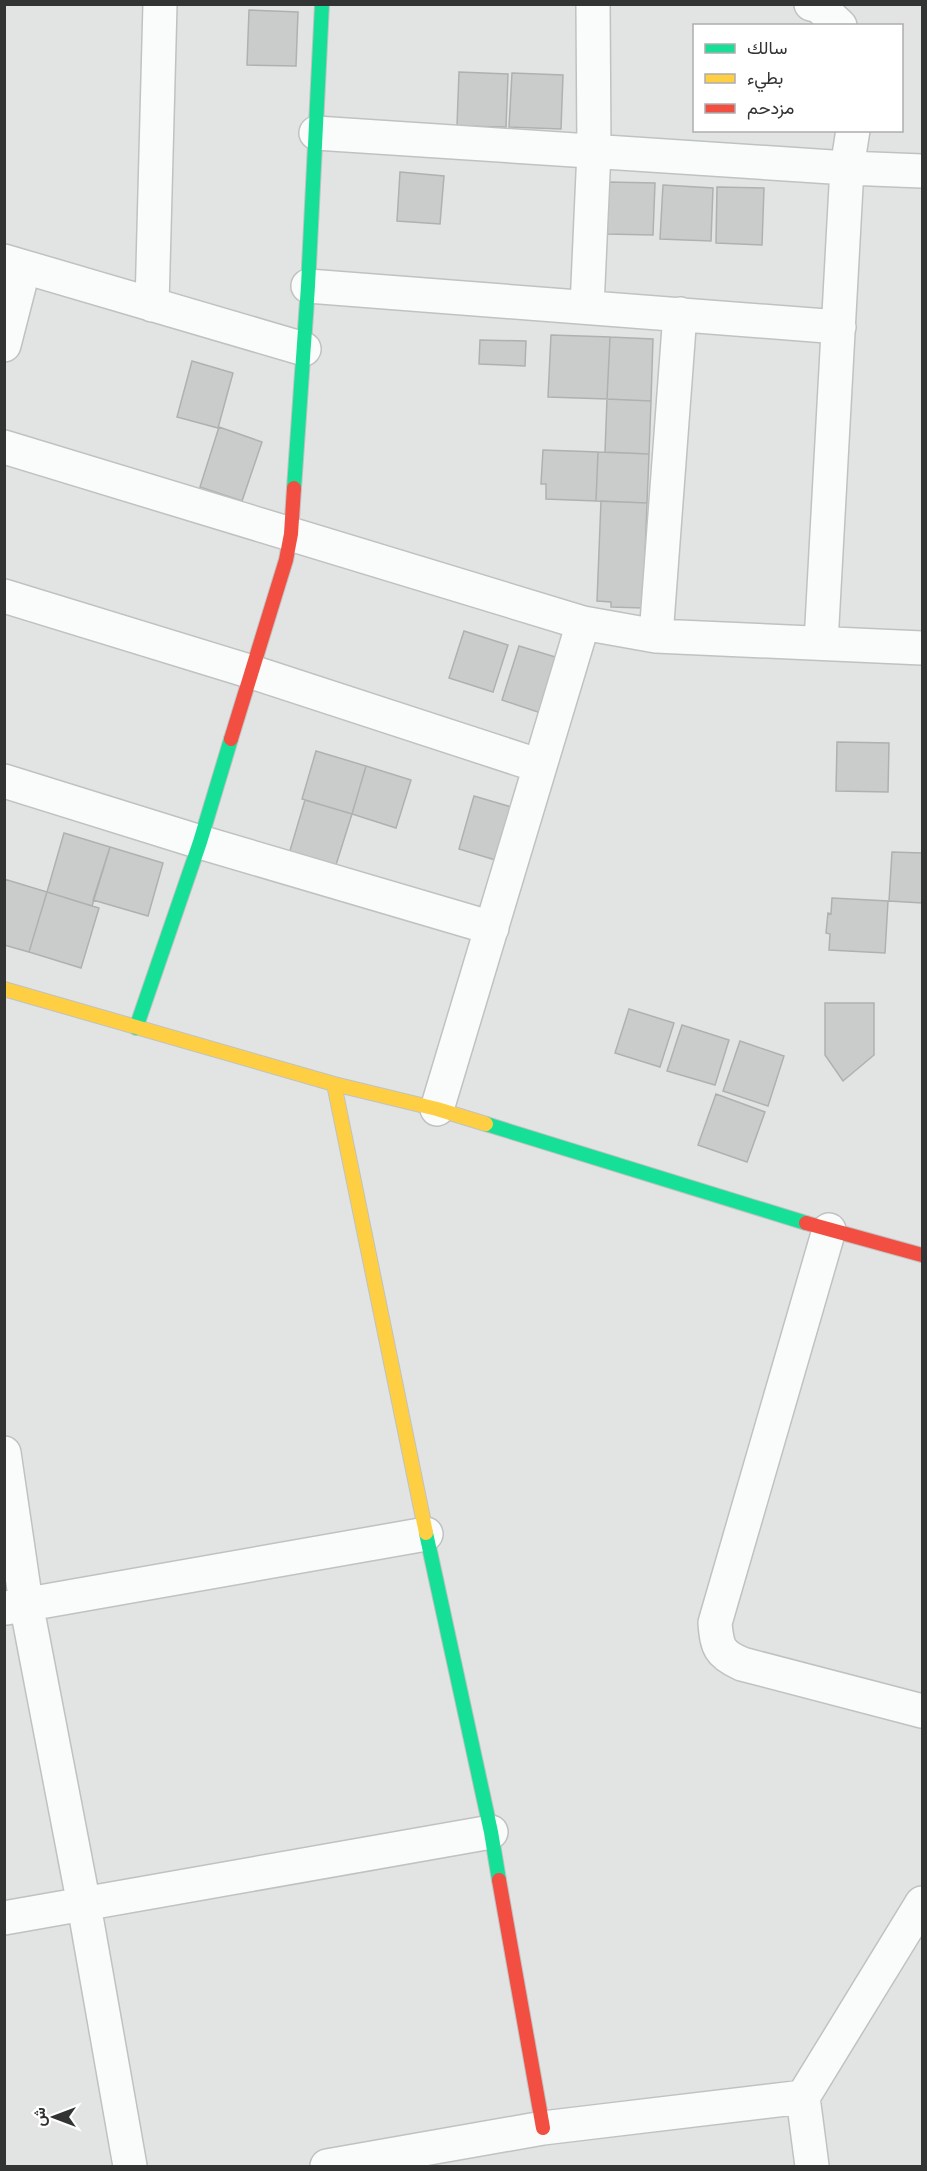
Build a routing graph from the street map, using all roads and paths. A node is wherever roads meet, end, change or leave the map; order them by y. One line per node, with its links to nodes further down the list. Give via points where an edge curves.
1 (160, 4): 13 (street)
2 (322, 4): 7 (street)
3 (593, 4): 8 (street)
4 (811, 4): 5 (street, via 819,6)
5 (838, 24)
6 (853, 132): 9 (street)
7 (316, 133): 8 (street); 12 (street)
8 (594, 151): 9 (street); 14 (street)
9 (848, 168): 10 (street); 16 (street)
10 (922, 171)
11 (14, 264): 13 (street); 17 (street)
12 (308, 286): 14 (street); 18 (street)
13 (152, 305): 18 (street)
14 (587, 307): 15 (street)
15 (680, 314): 16 (street); 23 (street)
16 (839, 327): 24 (street)
17 (4, 345)
18 (304, 349): 20 (street)
19 (4, 447): 20 (street)
20 (291, 534): 22 (street); 26 (street)
21 (4, 596): 26 (street)
22 (583, 623): 23 (street); 27 (street)
23 (656, 636): 24 (street)
24 (821, 642): 25 (street)
25 (922, 648)
26 (252, 672): 27 (street); 29 (street)
27 (540, 766): 30 (street)
28 (4, 781): 29 (street)
29 (200, 842): 30 (street); 32 (street)
30 (492, 928): 34 (street)
31 (4, 989): 32 (street)
32 (136, 1028): 33 (street)
33 (334, 1084): 34 (street); 38 (street)
34 (437, 1109): 35 (street)
35 (829, 1230): 36 (street); 40 (street, via 715,1623 717,1642 727,1658 742,1664)
36 (922, 1255)
37 (4, 1453): 39 (street)
38 (426, 1534): 39 (street); 41 (street)
39 (15, 1606): 42 (street)
40 (922, 1711)
41 (491, 1832): 42 (street); 46 (street)
42 (84, 1905): 44 (street); 47 (street)
43 (922, 1906): 45 (street)
44 (4, 1918)
45 (803, 2097): 46 (street); 49 (street)
46 (543, 2128): 48 (street)
47 (130, 2166)
48 (327, 2166)
49 (812, 2166)

